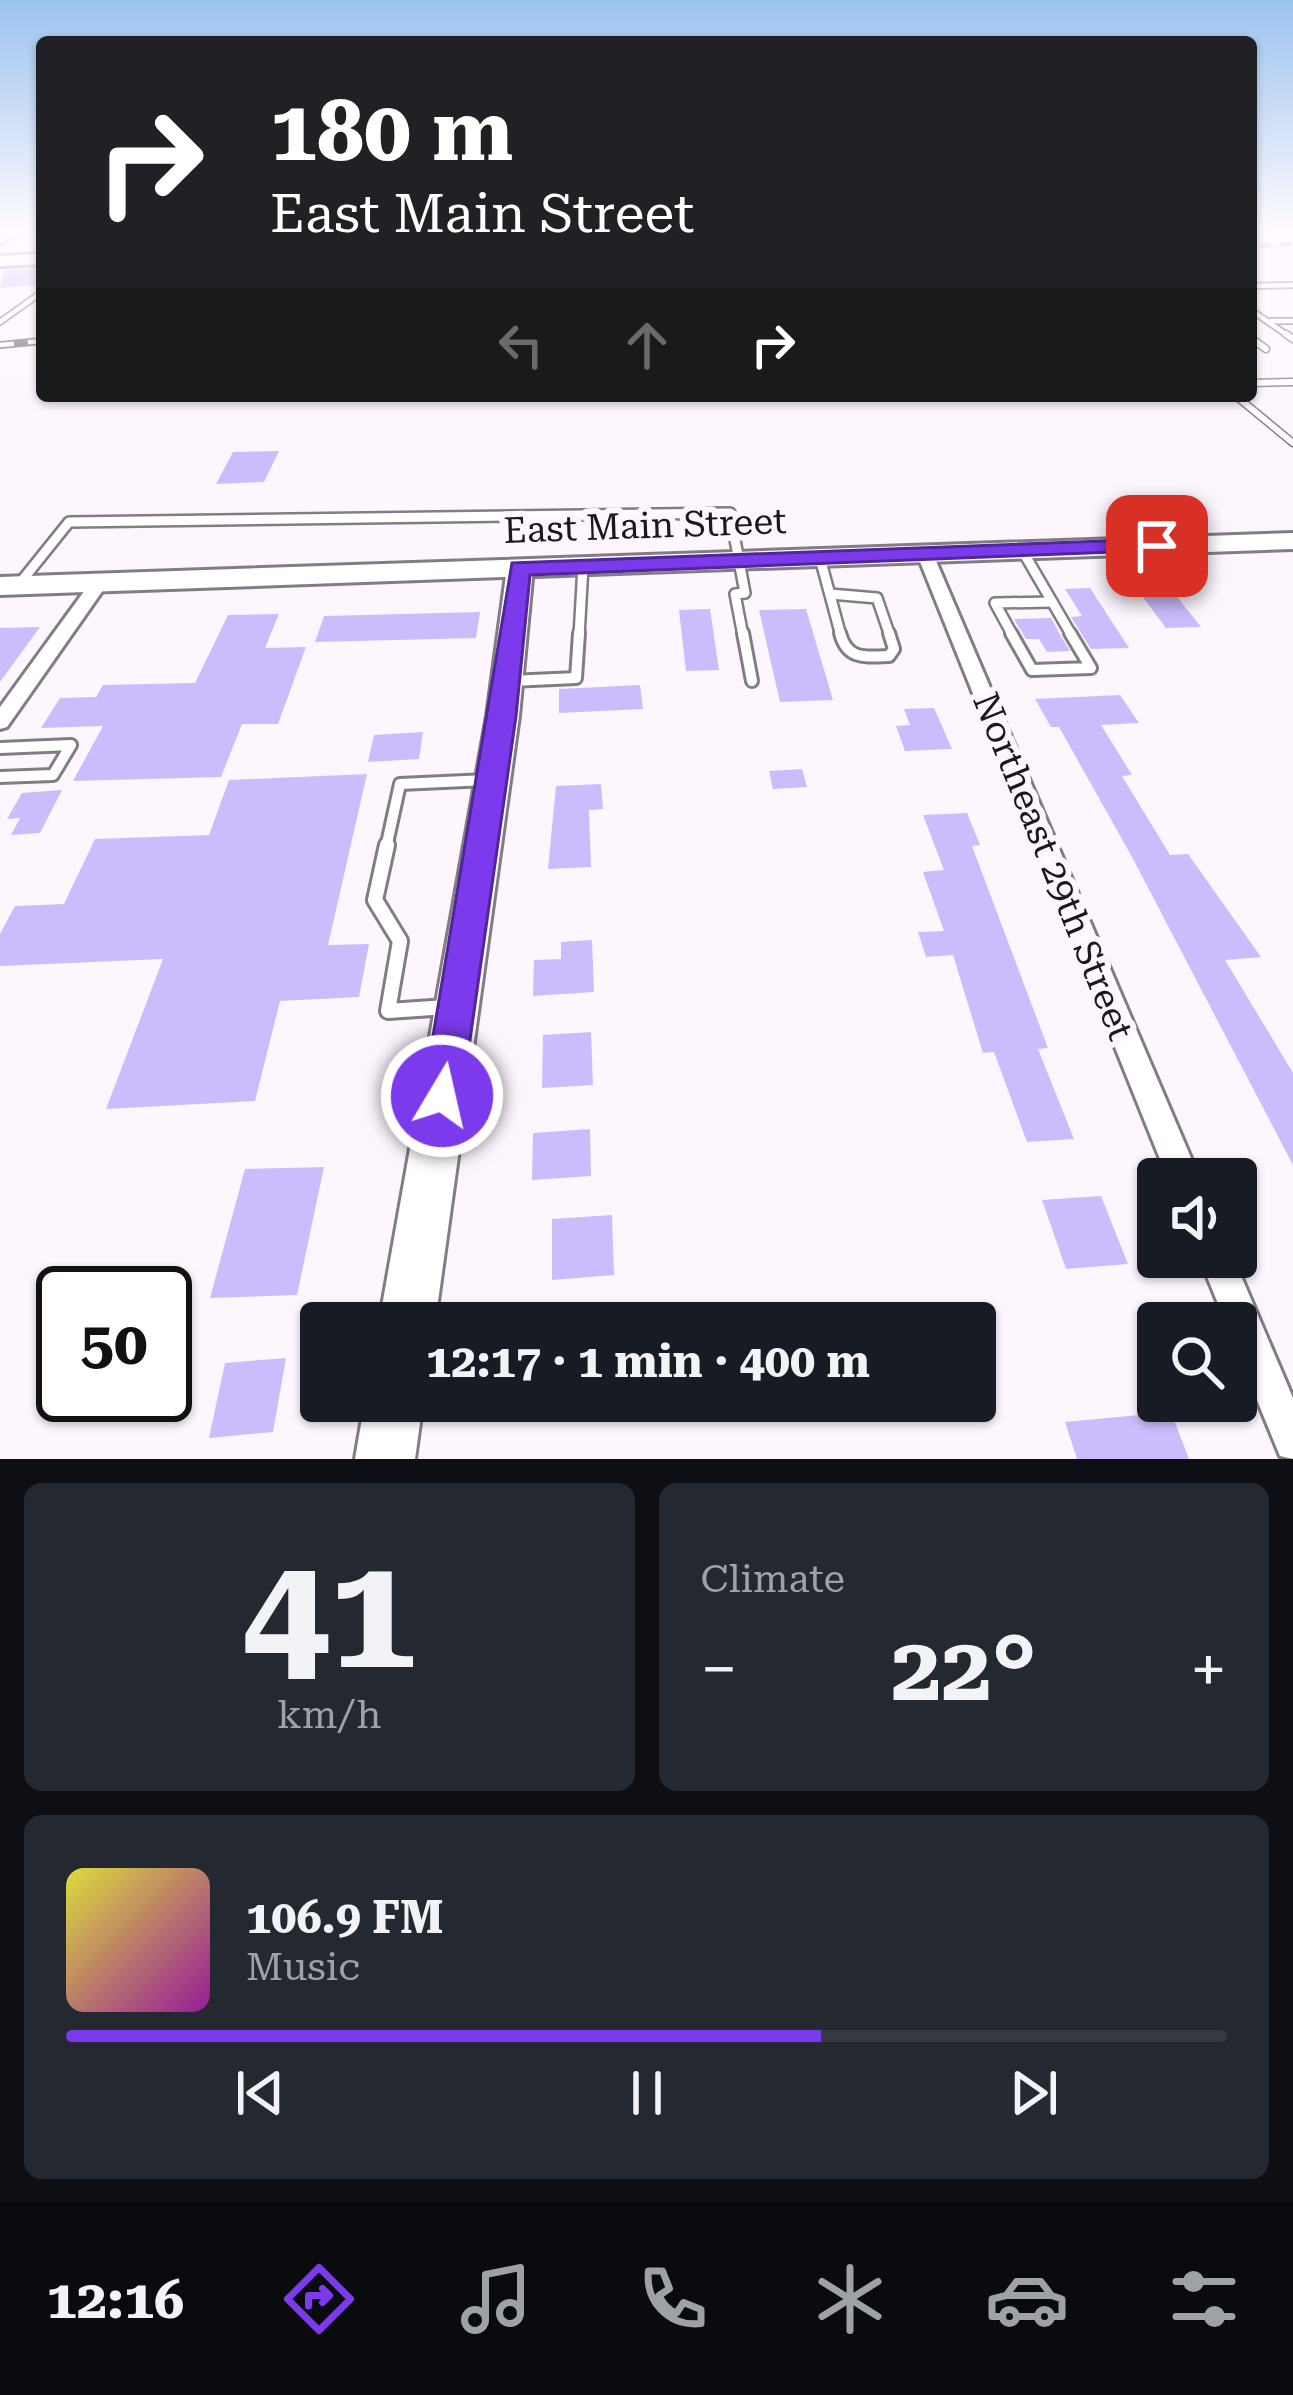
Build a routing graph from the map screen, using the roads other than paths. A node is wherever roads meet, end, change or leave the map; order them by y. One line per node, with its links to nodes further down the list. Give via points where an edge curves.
1 (31, 300): 5 (lane)
2 (1257, 314): 3 (lane)
3 (1268, 321): 4 (lane); 6 (lane)
4 (1293, 321)
5 (0, 322)
6 (1293, 338)
7 (1257, 382): 8 (lane)
8 (1293, 382)
9 (1243, 402): 10 (lane)
10 (1293, 443)
11 (1293, 541): 12 (main road, East Main Street)
12 (1022, 550): 13 (main road, East Main Street); 21 (lane)
13 (925, 554): 14 (main road, East Main Street); 29 (street, Northeast 29th Street)
14 (820, 558): 15 (main road, East Main Street); 20 (lane)
15 (739, 560): 16 (main road, East Main Street); 19 (lane, via 730,513 93,521 69,522); 23 (lane, via 746,593 735,594)
16 (583, 566): 17 (main road, East Main Street); 22 (lane, via 576,678)
17 (520, 568): 18 (main road, East Main Street); 22 (main road)
18 (99, 583): 19 (main road, East Main Street); 24 (street)
19 (9, 586)
20 (830, 594): 20 (lane, via 844,648 856,657 889,656 894,649 877,598)
21 (1052, 602): 21 (lane, via 1082,652 1091,668 1032,670 995,603)
22 (507, 681): 27 (main road)
23 (752, 681)
24 (0, 722)
25 (0, 748): 26 (lane, via 70,745 53,775)
26 (0, 777)
27 (493, 780): 28 (main road); 28 (lane, via 400,784 375,900 400,941 388,1011)
28 (457, 1006): 31 (main road)
29 (1175, 1158)
30 (1225, 1278): 33 (street)
31 (409, 1302)
32 (391, 1422): 34 (main road)
33 (1293, 1443)
34 (385, 1459)

